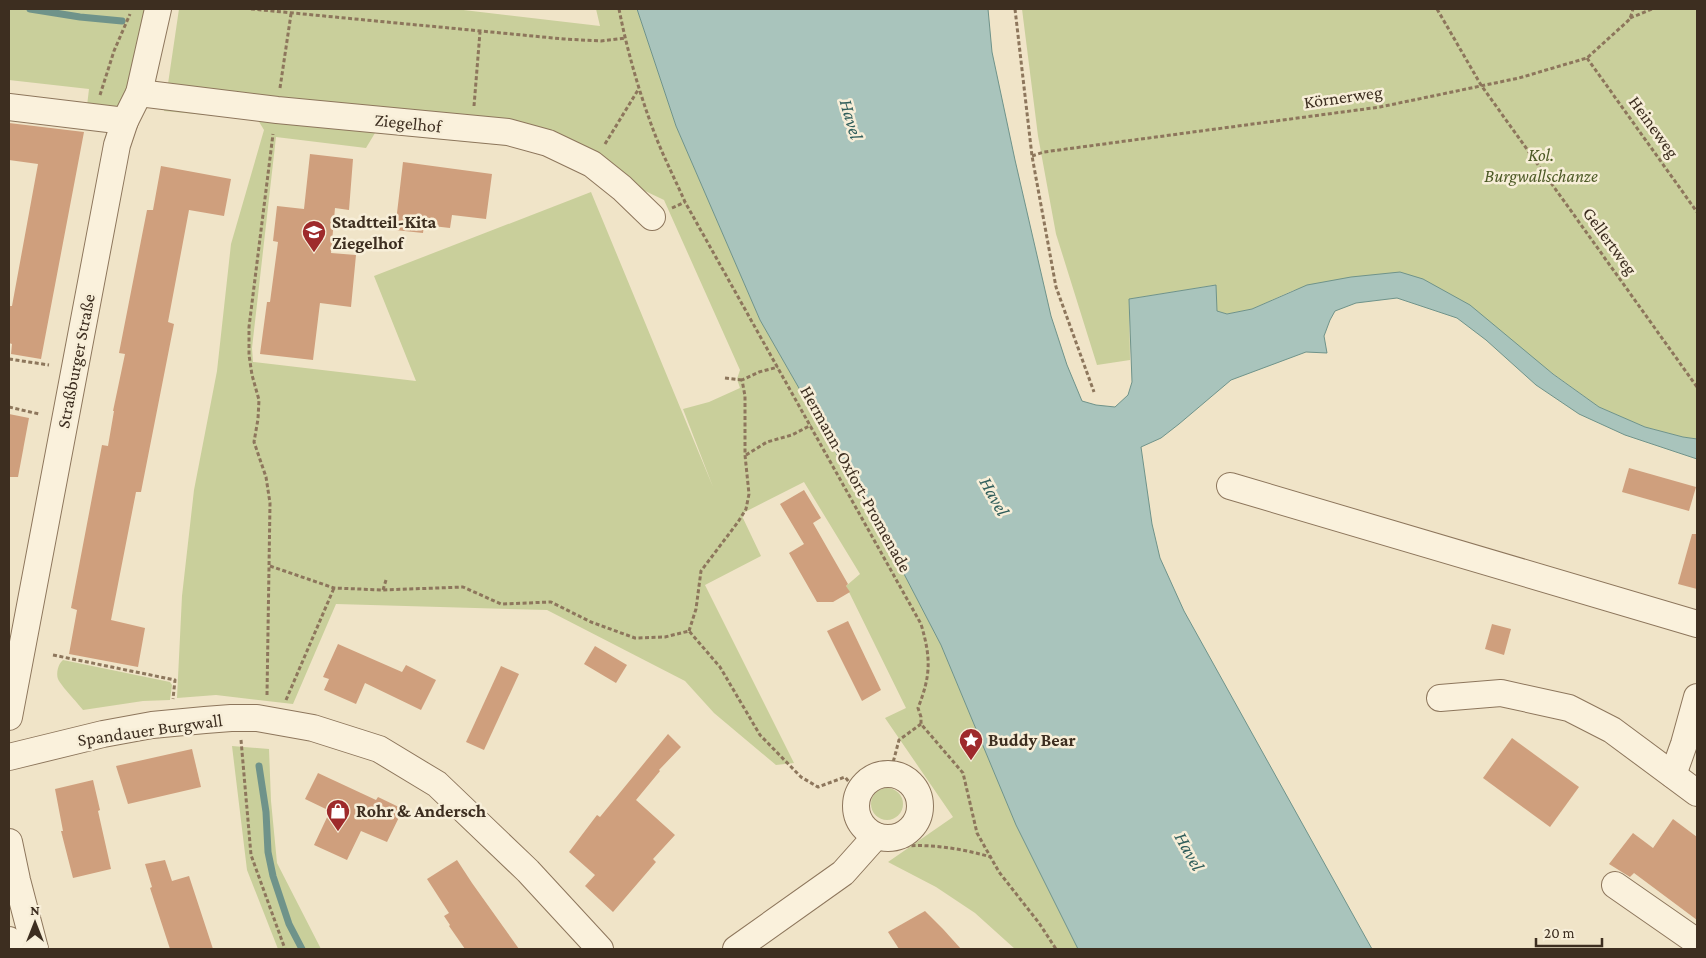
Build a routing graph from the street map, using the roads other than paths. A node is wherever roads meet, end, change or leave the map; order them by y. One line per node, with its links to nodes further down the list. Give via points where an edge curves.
1 (158, 9): 2 (street, Straßburger Straße)
2 (138, 93): 4 (street, Straßburger Straße); 5 (street, Ziegelhof, via 508,132 548,143 592,164)
3 (9, 107): 4 (street)
4 (126, 121): 10 (street, Straßburger Straße, via 117,145)
5 (652, 217)
6 (1230, 486): 7 (street)
7 (1697, 624)
8 (1697, 697): 12 (street)
9 (1440, 698): 12 (street, via 1501,693 1569,708 1612,730)
10 (9, 717)
11 (9, 757): 21 (street, Spandauer Burgwall, via 152,725 231,718 257,718 313,728 379,749 437,784 528,872)
12 (1672, 775): 13 (street)
13 (1697, 793)
14 (876, 836): 14 (street, via 898,837 916,824 921,802 910,782 901,776 880,774 871,778 858,793 858,818 867,831); 22 (street, via 843,873)
15 (9, 842): 20 (street)
16 (1615, 885): 18 (street)
17 (9, 940): 19 (street)
18 (1697, 942)
19 (15, 949)
20 (35, 949)
21 (600, 949)
22 (736, 949)

